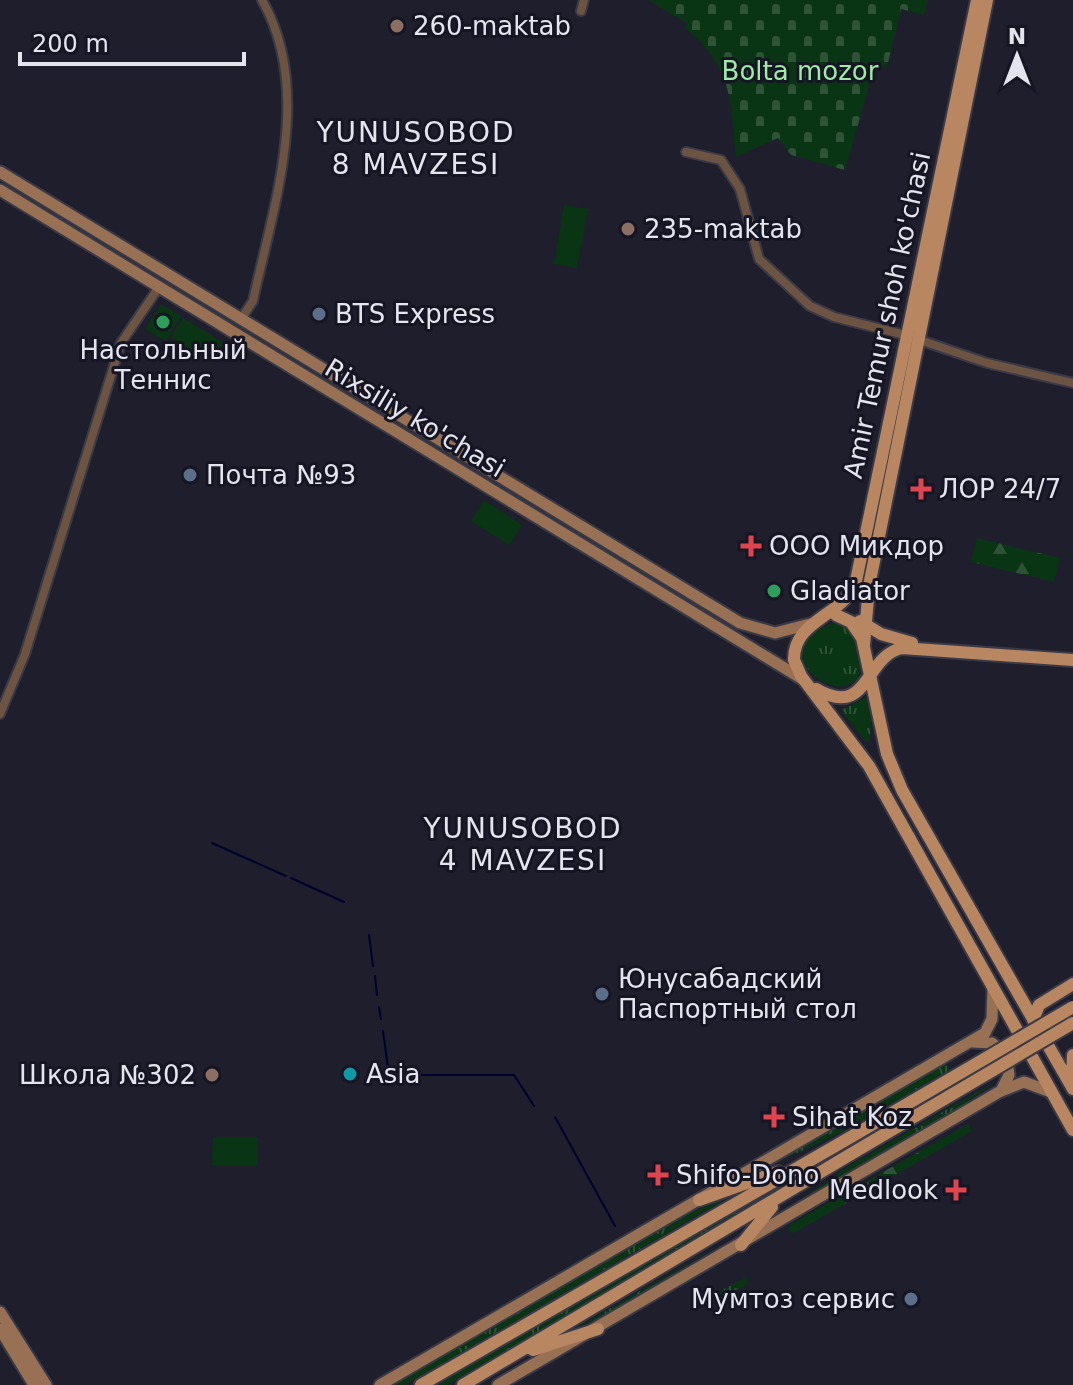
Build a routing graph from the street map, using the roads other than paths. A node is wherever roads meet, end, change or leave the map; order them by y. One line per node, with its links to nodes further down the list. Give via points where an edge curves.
1 (262, 0): 10 (street, via 282,50 286,133 253,301)
2 (584, 0): 5 (street)
3 (977, 0): 11 (main road, Amir Temur shoh ko'chasi)
4 (987, 0): 11 (main road, Amir Temur shoh ko'chasi)
5 (581, 11)
6 (686, 152): 11 (street, via 721,160 740,189 759,259 793,293 834,317)
7 (0, 172): 10 (main road, Rixsiliy ko'chasi)
8 (0, 190): 9 (main road, Rixsiliy ko'chasi)
9 (159, 287): 13 (main road, Rixsiliy ko'chasi); 25 (street, via 121,343 25,654)
10 (241, 319): 12 (main road, Rixsiliy ko'chasi)
11 (911, 337): 14 (street, via 987,363); 18 (main road, Amir Temur shoh ko'chasi, via 855,585 846,601); 19 (main road, Amir Temur shoh ko'chasi)
12 (287, 347): 13 (main road); 15 (main road, Rixsiliy ko'chasi)
13 (279, 361): 16 (main road, Rixsiliy ko'chasi)
14 (1073, 383)
15 (683, 589): 16 (main road, via 683,598); 18 (main road, Rixsiliy ko'chasi, via 759,631 781,633)
16 (675, 602): 24 (main road, Rixsiliy ko'chasi)
17 (836, 615): 18 (main road); 19 (main road); 20 (main road, Amir Temur shoh ko'chasi, via 853,624)
18 (815, 622): 24 (main road, Amir Temur shoh ko'chasi, via 801,635 794,652 796,668)
19 (865, 624): 20 (main road, Amir Temur shoh ko'chasi); 21 (main road, via 885,636)
20 (864, 645): 23 (main road, Amir Temur shoh ko'chasi)
21 (924, 646): 22 (main road); 23 (main road, via 886,653)
22 (1073, 660)
23 (871, 678): 24 (main road, via 845,697 828,695); 26 (main road, Amir Temur shoh ko'chasi, via 894,772)
24 (808, 682): 27 (main road, Amir Temur shoh ko'chasi, via 869,766)
25 (0, 714)
26 (971, 910): 27 (main road, via 960,907); 31 (main road, Amir Temur shoh ko'chasi)
27 (953, 918): 29 (main road, Amir Temur shoh ko'chasi)
28 (1073, 984): 31 (main road, via 1039,1005)
29 (993, 987): 33 (main road, via 990,1026); 37 (main road, Amir Temur shoh ko'chasi)
30 (1073, 1007): 39 (main road, bridge)
31 (1033, 1020): 35 (main road, Amir Temur shoh ko'chasi)
32 (1073, 1023): 41 (main road, bridge)
33 (966, 1044): 36 (main road, via 987,1041 1006,1054 1009,1075); 40 (main road)
34 (1073, 1055): 35 (main road)
35 (1073, 1089)
36 (999, 1092): 37 (main road, via 1024,1082); 42 (main road)
37 (1051, 1092): 38 (main road, Amir Temur shoh ko'chasi)
38 (1073, 1130)
39 (808, 1162): 40 (main road); 50 (main road)
40 (699, 1200): 49 (main road)
41 (778, 1201): 42 (main road); 46 (main road)
42 (741, 1245): 45 (main road)
43 (0, 1312): 48 (main road)
44 (0, 1329): 47 (main road)
45 (598, 1329): 46 (main road); 52 (main road)
46 (511, 1357): 51 (main road)
47 (34, 1385)
48 (46, 1385)
49 (380, 1385)
50 (421, 1385)
51 (463, 1385)
52 (498, 1385)

